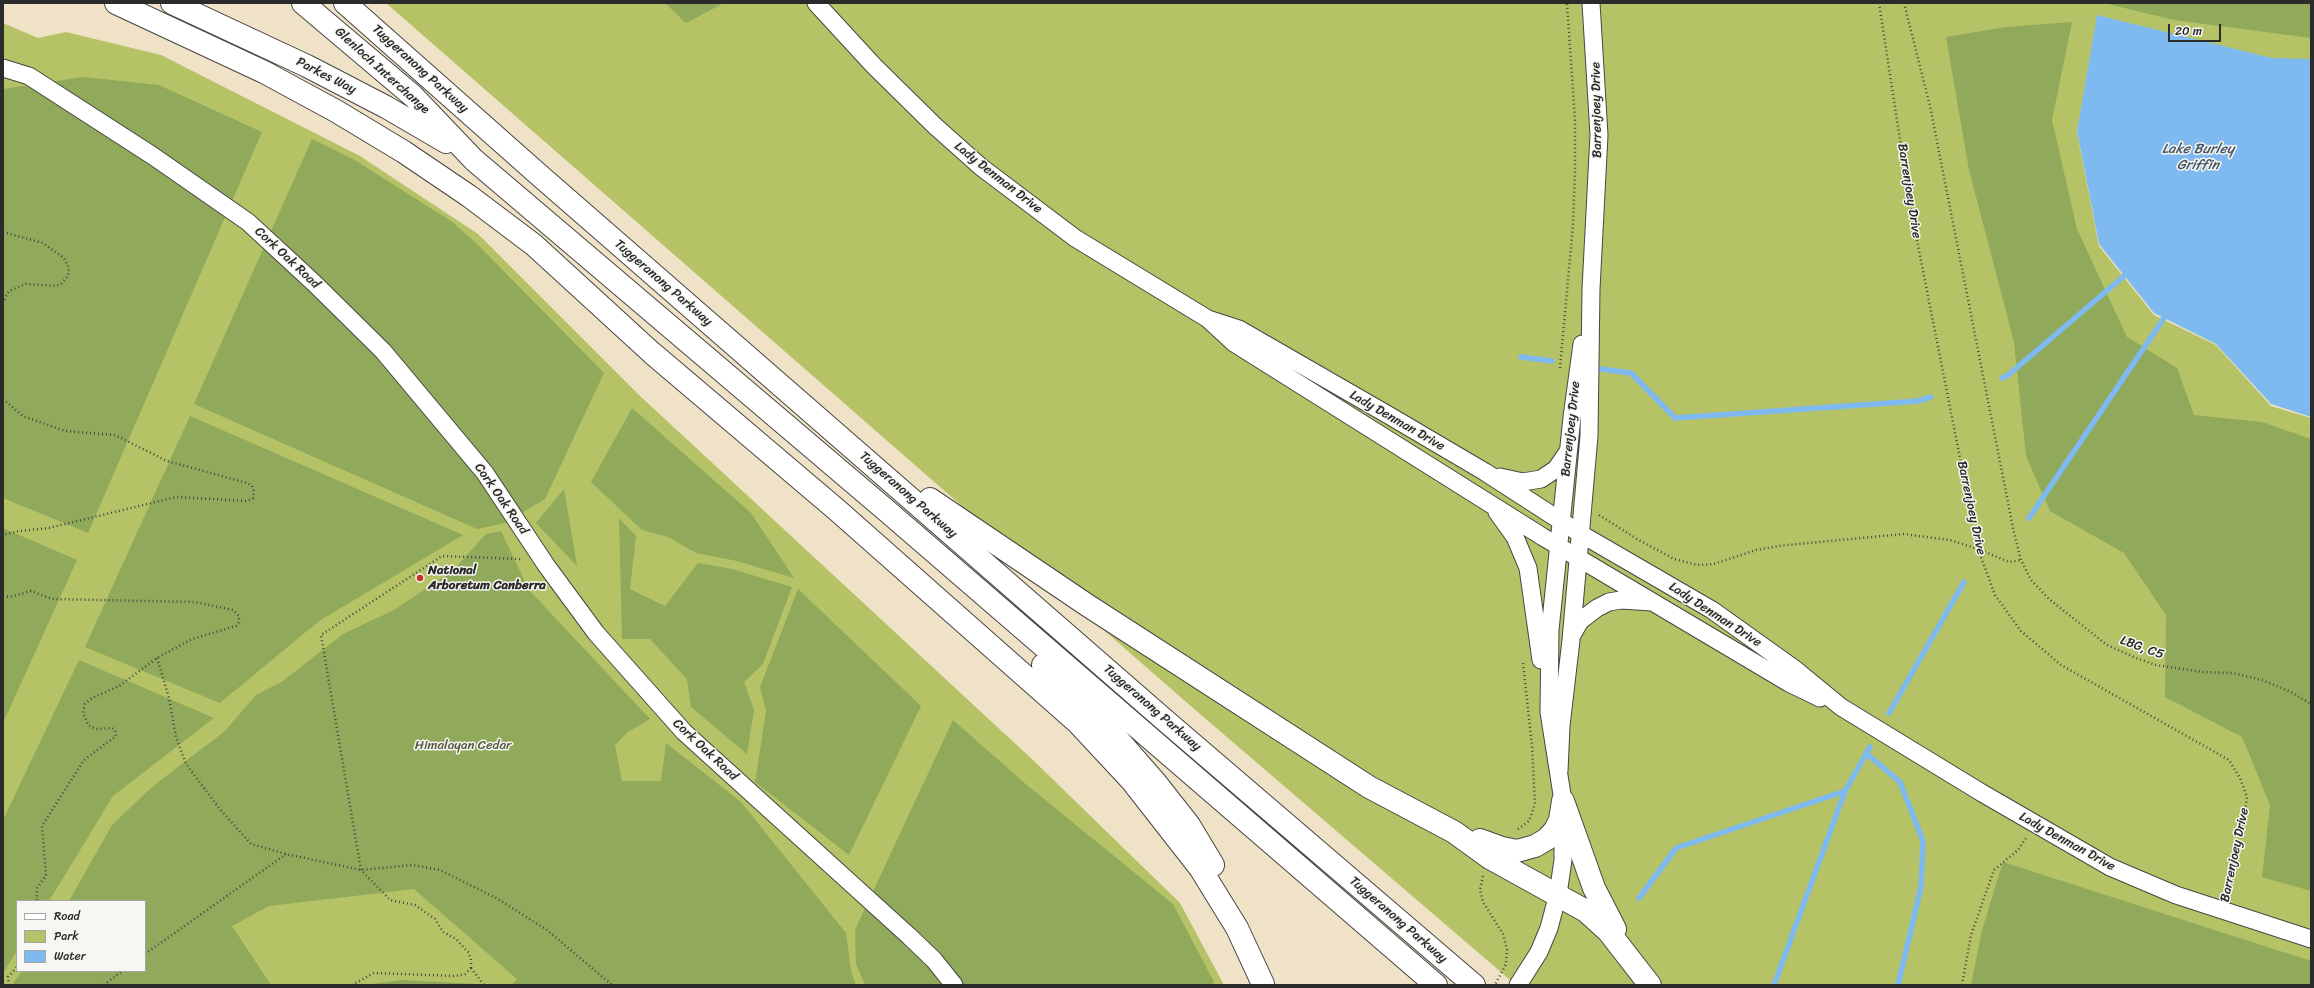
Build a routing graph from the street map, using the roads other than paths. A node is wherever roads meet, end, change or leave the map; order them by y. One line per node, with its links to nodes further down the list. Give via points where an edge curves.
1 (116, 3): 31 (highway, via 264,72 336,110 470,196 534,245 647,348 843,515 1078,722 1132,781 1204,874 1237,928)
2 (172, 3): 8 (highway, Parkes Way, via 250,38 386,107)
3 (303, 3): 8 (highway, Glenloch Interchange, via 413,96)
4 (345, 3): 11 (highway, Tuggeranong Parkway)
5 (816, 3): 10 (street, Lady Denman Drive, via 898,91 982,167 1074,238)
6 (1591, 3): 9 (street, Barrenjoey Drive, via 1598,135)
7 (3, 68): 30 (street, Cork Oak Road, via 29,76 153,156 248,222 314,283 383,351 485,473 546,565 596,633 684,732 910,936)
8 (474, 160): 15 (highway, Tuggeranong Parkway)
9 (1591, 289): 12 (street, Barrenjoey Drive, via 1574,392); 17 (street, Barrenjoey Drive, via 1589,436)
10 (1208, 319): 13 (street, Lady Denman Drive, via 1238,329); 14 (street, Lady Denman Drive, via 1234,343)
11 (824, 422): 26 (highway, via 900,478 1100,614 1369,787); 33 (highway, Tuggeranong Parkway)
12 (1569, 444): 13 (street, via 1562,464 1541,479 1517,482); 16 (street, Barrenjoey Drive)
13 (1485, 472): 16 (street, Lady Denman Drive)
14 (1490, 503): 18 (street, Lady Denman Drive); 23 (street, via 1515,537 1528,568)
15 (887, 511): 31 (highway, via 1108,728 1156,783 1189,825 1226,888 1242,924); 32 (highway, Tuggeranong Parkway)
16 (1562, 522): 17 (street, Lady Denman Drive); 18 (street, Barrenjoey Drive)
17 (1581, 534): 19 (street); 22 (street, Lady Denman Drive, via 1712,610 1796,670)
18 (1559, 546): 19 (street, Lady Denman Drive); 23 (street, via 1550,630)
19 (1579, 556): 20 (street, Lady Denman Drive); 21 (street)
20 (1654, 602): 21 (street, via 1609,602 1580,621); 22 (street, Lady Denman Drive, via 1789,683)
21 (1571, 640): 24 (street, via 1560,726)
22 (1841, 707): 28 (street, Lady Denman Drive, via 2035,825 2110,867 2223,912)
23 (1550, 726): 24 (street)
24 (1559, 771): 25 (street)
25 (1563, 801): 26 (highway, via 1558,825 1547,839 1522,850); 27 (street, via 1563,844); 29 (highway, via 1581,856 1603,909)
26 (1492, 852): 27 (highway)
27 (1558, 894): 29 (highway, via 1599,922); 34 (street, via 1544,940)
28 (2311, 939)
29 (1645, 979)
30 (954, 985)
31 (1263, 985)
32 (1436, 985)
33 (1474, 985)
34 (1518, 985)

